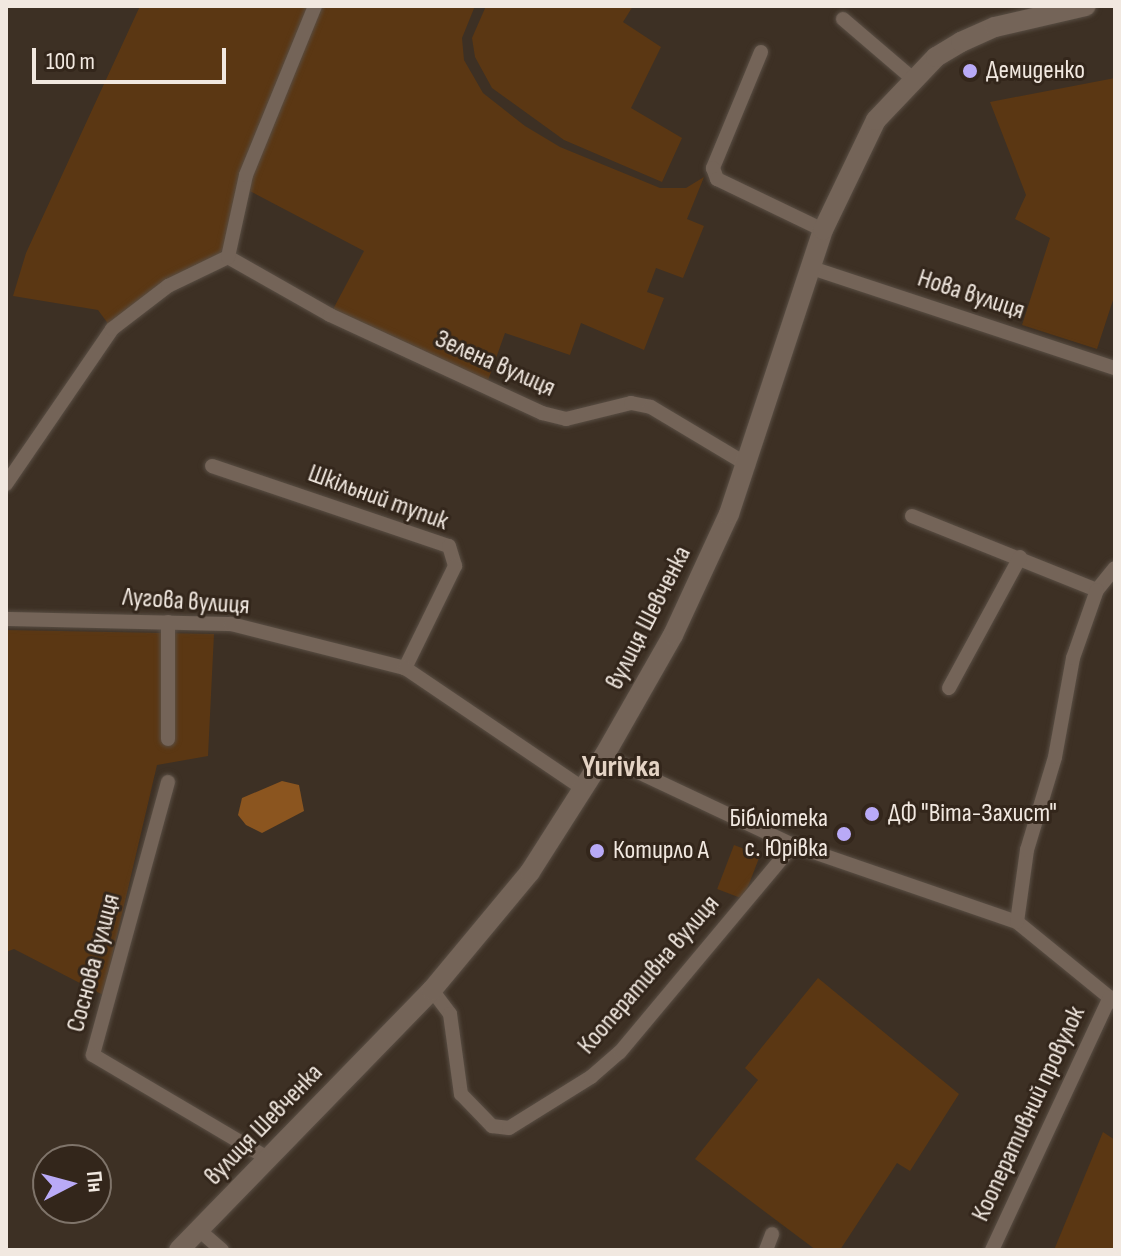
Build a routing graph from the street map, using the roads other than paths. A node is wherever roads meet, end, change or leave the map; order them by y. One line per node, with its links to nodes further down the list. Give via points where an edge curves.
1 (315, 6): 7 (street, via 246,175)
2 (1086, 6): 5 (street, вулиця Шевченка, via 995,27 961,42)
3 (843, 19): 5 (street)
4 (761, 52): 6 (street, via 713,168 717,179)
5 (913, 79): 6 (street, вулиця Шевченка, via 876,120)
6 (823, 230): 8 (street, вулиця Шевченка)
7 (228, 257): 10 (street, Зелена вулиця, via 330,315 542,413 566,419 631,403 651,407); 12 (street, via 168,286 112,329)
8 (812, 268): 9 (street, Нова вулиця); 10 (street, вулиця Шевченка)
9 (1115, 368)
10 (748, 465): 22 (street, вулиця Шевченка, via 679,622)
11 (212, 466): 19 (street, Шкільний тупик, via 449,546 455,566)
12 (6, 484)
13 (912, 516): 14 (street)
14 (1020, 557): 16 (street); 20 (street)
15 (1115, 568): 16 (street)
16 (1097, 590): 26 (street, via 1073,658 1055,757 1027,850)
17 (6, 619): 18 (street, Лугова вулиця)
18 (168, 622): 19 (street, Лугова вулиця, via 231,624); 21 (street)
19 (405, 668): 24 (street, Лугова вулиця)
20 (949, 688)
21 (168, 739)
22 (604, 756): 24 (street, вулиця Шевченка); 25 (street)
23 (168, 782): 29 (street, Соснова вулиця, via 93,1055)
24 (582, 788): 27 (street, вулиця Шевченка, via 530,872)
25 (793, 845): 26 (street); 27 (street, Кооперативна вулиця, via 620,1052 591,1077 509,1128 492,1126 461,1094 450,1014)
26 (1017, 922): 28 (street)
27 (432, 990): 29 (street, вулиця Шевченка)
28 (1112, 999): 35 (street, Кооперативний провулок)
29 (267, 1158): 30 (street, вулиця Шевченка)
30 (200, 1231): 32 (street, вулиця Шевченка); 33 (street)
31 (772, 1234): 34 (street)
32 (179, 1250)
33 (222, 1250)
34 (766, 1250)
35 (992, 1250)

